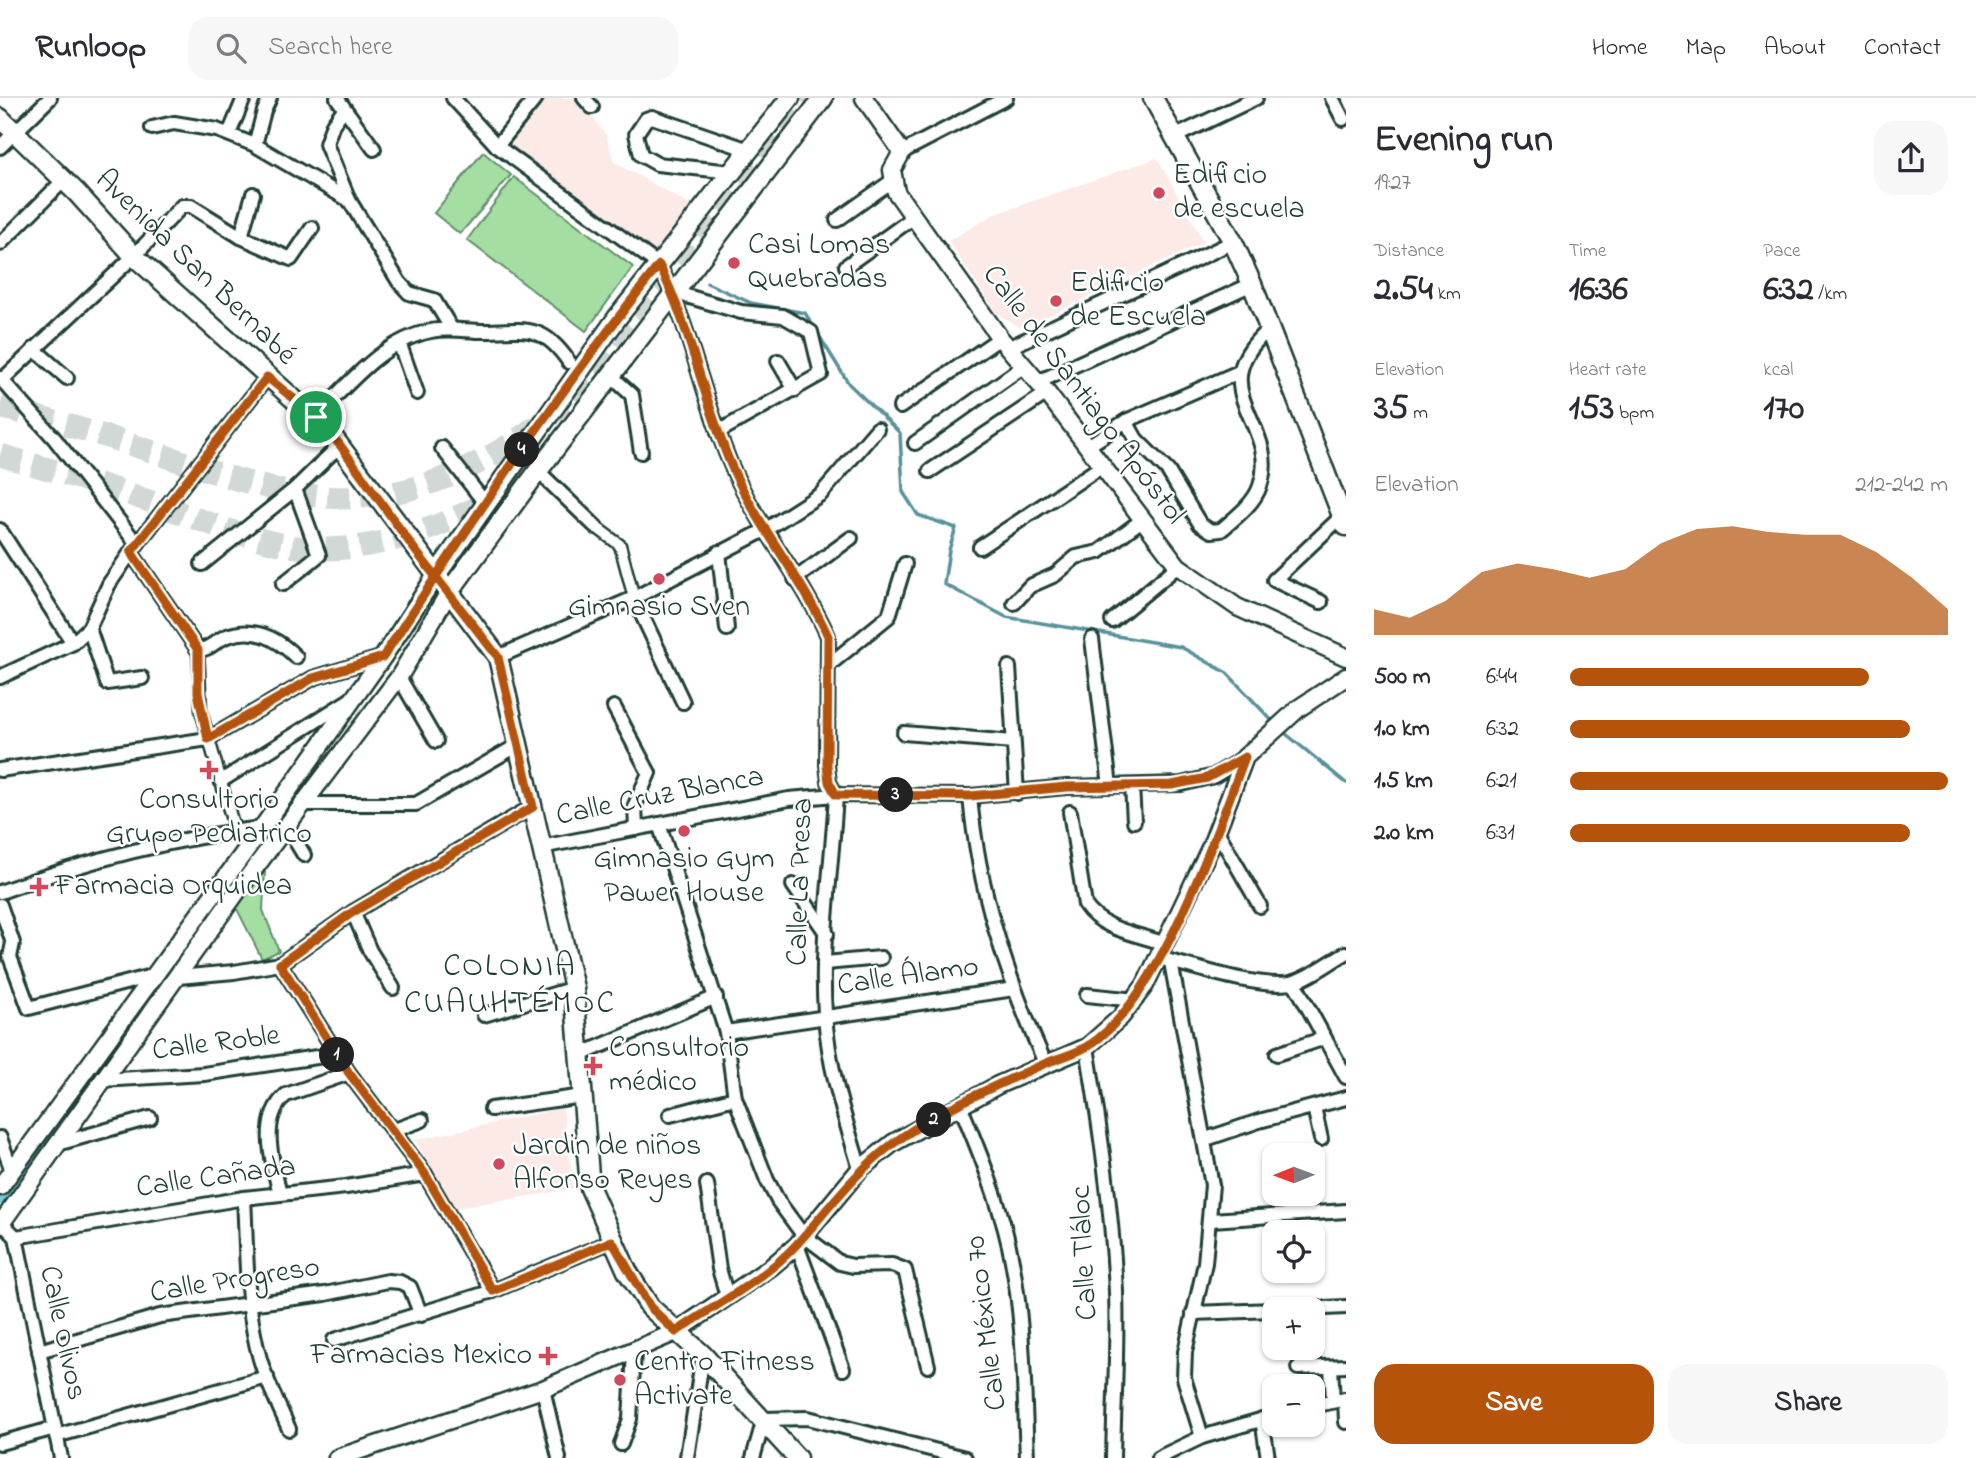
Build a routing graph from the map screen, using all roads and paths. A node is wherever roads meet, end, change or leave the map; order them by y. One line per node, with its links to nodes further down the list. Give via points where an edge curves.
1 (50, 98): 17 (street)
2 (244, 98): 18 (street)
3 (270, 98): 20 (street)
4 (453, 98): 21 (street)
5 (536, 98): 21 (street)
6 (790, 98): 24 (main road)
7 (823, 98): 41 (main road)
8 (864, 98): 25 (street)
9 (1006, 98): 25 (street)
10 (1153, 98): 19 (main road)
11 (1256, 98): 19 (street)
12 (1332, 98): 15 (street)
13 (340, 103): 23 (street); 30 (street, via 326,144)
14 (0, 118): 17 (main road, Avenida San Bernabé)
15 (1343, 119)
16 (152, 128): 18 (street, via 174,123)
17 (14, 134): 22 (street); 27 (main road, Avenida San Bernabé)
18 (229, 134): 20 (street)
19 (1174, 137): 35 (main road)
20 (256, 145): 30 (street)
21 (497, 146): 38 (street)
22 (0, 147)
23 (374, 149)
24 (748, 150): 26 (main road); 26 (street, via 652,117 639,127 641,155 657,164)
25 (902, 152): 28 (street, via 895,159)
26 (732, 172): 38 (main road)
27 (63, 181): 36 (street); 37 (main road, Avenida San Bernabé)
28 (892, 181): 31 (street, Calle de Santiago Apóstol); 32 (street)
29 (253, 194): 34 (street)
30 (349, 200): 42 (street, via 399,282 409,293 434,300)
31 (914, 217): 39 (street); 44 (street, Calle de Santiago Apóstol)
32 (837, 220)
33 (312, 228): 34 (street, via 291,258)
34 (241, 237): 37 (street, via 186,205)
35 (1233, 242): 40 (main road); 44 (street)
36 (0, 244)
37 (134, 256): 46 (street); 52 (main road, Avenida San Bernabé)
38 (659, 265): 41 (street, Calle La Presa); 72 (main road)
39 (846, 266)
40 (1252, 284): 43 (main road); 55 (street)
41 (673, 292): 51 (main road); 56 (street, via 741,312 783,316 811,332 821,373); 62 (street, Calle La Presa)
42 (451, 328): 45 (street, via 428,331); 48 (street, via 537,331 555,341)
43 (1270, 328): 50 (street, via 1247,348); 74 (main road)
44 (1004, 343): 49 (street, Calle de Santiago Apóstol); 58 (street)
45 (400, 345): 57 (street); 59 (street, via 376,357)
46 (34, 349): 53 (street); 54 (street)
47 (778, 361): 56 (street)
48 (569, 362)
49 (1024, 366): 55 (street, Calle de Santiago Apóstol); 63 (street)
50 (1239, 372): 60 (street); 60 (street, via 1265,461 1260,488 1221,530 1211,531 1200,524 1168,471 1136,439)
51 (610, 375): 67 (street, via 632,395); 69 (main road)
52 (267, 377): 59 (main road, Avenida San Bernabé); 80 (street)
53 (67, 378)
54 (1, 379): 80 (street, via 54,438)
55 (1043, 388): 65 (street, Calle de Santiago Apóstol); 70 (street)
56 (795, 390): 62 (street)
57 (417, 393)
58 (900, 407)
59 (316, 417): 64 (main road, Avenida San Bernabé)
60 (1126, 421): 65 (street)
61 (877, 429): 77 (street, via 821,494)
62 (718, 432): 77 (street, Calle La Presa)
63 (915, 443)
64 (340, 445): 71 (street); 85 (main road, Avenida San Bernabé)
65 (1088, 446): 68 (street, Calle de Santiago Apóstol)
66 (442, 448): 72 (street)
67 (641, 452)
68 (1102, 466): 73 (street, Calle de Santiago Apóstol); 79 (street)
69 (538, 471): 75 (street); 88 (main road)
70 (930, 471)
71 (295, 489): 82 (street); 87 (street, via 319,555)
72 (485, 503): 85 (main road)
73 (1142, 520): 84 (street, Calle de Santiago Apóstol); 91 (street, via 1099,552 1076,557 1055,575 1030,586)
74 (1344, 521): 90 (street, via 1274,580)
75 (596, 527): 89 (street, via 620,545)
76 (0, 530): 96 (street)
77 (765, 530): 81 (street); 86 (street, Calle La Presa)
78 (851, 538): 86 (street)
79 (980, 547)
80 (134, 548): 93 (street, via 109,584); 97 (street)
81 (719, 552): 89 (street); 94 (street)
82 (202, 564)
83 (905, 564): 102 (street, via 888,616)
84 (1178, 566): 92 (street); 101 (street, Calle de Santiago Apóstol, via 1237,607)
85 (436, 575): 88 (main road, Avenida San Bernabé); 99 (street)
86 (795, 579): 102 (street, Calle La Presa, via 828,636)
87 (283, 584)
88 (449, 592): 100 (main road, Avenida San Bernabé); 105 (street)
89 (634, 598): 100 (street); 109 (street)
90 (1321, 602)
91 (1014, 603)
92 (1112, 621)
93 (89, 628): 96 (street); 107 (street, via 107,683)
94 (727, 629)
95 (1092, 639): 119 (street)
96 (73, 643): 104 (street)
97 (198, 650): 98 (street, via 227,636 255,632 277,639); 112 (street, via 198,693)
98 (296, 657)
99 (383, 657): 108 (street); 112 (street, via 313,678)
100 (498, 657): 115 (main road, Avenida San Bernabé)
101 (1346, 657)
102 (830, 664): 122 (street, Calle La Presa, via 827,765)
103 (1009, 667): 114 (street)
104 (0, 677)
105 (399, 677): 113 (street); 124 (street)
106 (1346, 677): 116 (street, via 1315,695)
107 (142, 678)
108 (353, 697): 118 (street); 130 (street)
109 (683, 702)
110 (614, 707): 131 (street, via 649,773 635,805)
111 (904, 733): 114 (street)
112 (208, 739): 117 (street); 118 (street)
113 (436, 741)
114 (1013, 742): 121 (street)
115 (518, 745): 124 (street, via 416,804); 125 (main road, Avenida San Bernabé)
116 (1245, 757): 120 (street, Calle Cruz Blanca, via 1207,778); 133 (street)
117 (0, 771)
118 (221, 781): 132 (street)
119 (1110, 786): 120 (street, Calle Cruz Blanca); 121 (street, Calle Cruz Blanca)
120 (1132, 786): 127 (street)
121 (1017, 793): 123 (street, Calle Cruz Blanca)
122 (836, 795): 123 (street, Calle Cruz Blanca); 128 (street, Calle Cruz Blanca, via 762,803); 141 (street, Calle La Presa)
123 (970, 796): 152 (street, via 977,865)
124 (304, 804): 129 (street)
125 (533, 807): 134 (main road, Avenida San Bernabé); 140 (street)
126 (1070, 812): 143 (street, via 1089,912)
127 (1135, 821)
128 (659, 824): 131 (street, Calle Cruz Blanca); 154 (street)
129 (287, 827): 135 (street); 148 (street)
130 (262, 828): 132 (street); 147 (street)
131 (636, 829): 134 (street, Calle Cruz Blanca)
132 (235, 831): 137 (street, via 103,858)
133 (1217, 831): 139 (street); 143 (street)
134 (541, 847): 150 (main road, Avenida San Bernabé)
135 (304, 855)
136 (793, 886): 141 (street)
137 (0, 892)
138 (0, 905): 147 (street, via 26,1005 38,1008)
139 (1260, 906)
140 (353, 912): 146 (street); 151 (street)
141 (827, 934): 145 (street, Calle La Presa)
142 (1346, 953): 149 (street)
143 (1165, 955): 149 (street, via 1246,979); 155 (street); 181 (street)
144 (881, 958): 145 (street)
145 (825, 963): 157 (street, Calle La Presa)
146 (280, 964): 148 (street); 162 (street)
147 (152, 976): 161 (street)
148 (178, 977): 168 (street)
149 (1294, 982): 159 (street)
150 (575, 988): 156 (street); 163 (main road, Avenida San Bernabé)
151 (393, 989)
152 (1014, 989): 157 (street, Calle Álamo); 165 (street)
153 (1087, 995): 155 (street)
154 (716, 997): 158 (street); 163 (street)
155 (1136, 1000): 160 (street)
156 (484, 1015)
157 (825, 1016): 158 (street, Calle Álamo); 184 (street, Calle La Presa, via 836,1090)
158 (726, 1032): 171 (street)
159 (1325, 1038): 164 (street); 169 (street)
160 (1087, 1046): 165 (street); 234 (street, Calle Tláloc, via 1112,1229 1116,1296)
161 (96, 1053): 166 (street); 168 (street, via 107,1055)
162 (337, 1054): 167 (street); 168 (street, Calle Roble, via 204,1074)
163 (582, 1054): 170 (main road, Avenida San Bernabé)
164 (1278, 1054)
165 (1045, 1063): 173 (street)
166 (83, 1073): 168 (street, via 89,1083); 186 (street)
167 (349, 1073): 179 (street); 188 (street, via 280,1101 269,1140)
168 (106, 1074): 183 (street)
169 (1346, 1077)
170 (583, 1096): 175 (street); 195 (main road, Avenida San Bernabé, via 590,1188)
171 (735, 1098): 176 (street); 194 (street, via 766,1180)
172 (1346, 1098): 174 (street)
173 (960, 1105): 184 (street, via 893,1143); 233 (street, Calle México 70, via 998,1203 1009,1247)
174 (1314, 1107): 181 (street); 182 (street)
175 (491, 1109)
176 (670, 1115)
177 (150, 1118): 183 (street)
178 (422, 1120): 179 (street)
179 (392, 1131): 185 (street)
180 (0, 1138): 186 (street)
181 (1206, 1139): 191 (street, via 1213,1185)
182 (1321, 1139)
183 (57, 1144): 192 (street)
184 (860, 1169): 194 (street)
185 (425, 1174): 188 (street, Calle Cañada); 196 (street)
186 (5, 1176)
187 (707, 1184): 197 (street)
188 (280, 1194): 189 (street, Calle Cañada)
189 (244, 1198): 193 (street, Calle Cañada); 198 (street)
190 (1346, 1212): 191 (street)
191 (1211, 1220): 202 (street)
192 (1, 1224): 193 (street, Calle Olivos)
193 (16, 1237): 206 (street, Calle Olivos)
194 (800, 1240): 197 (street, via 771,1267); 209 (street, via 844,1265 892,1265 905,1270); 213 (street)
195 (612, 1241): 196 (street); 204 (main road, Avenida San Bernabé, via 650,1307)
196 (493, 1291): 203 (street)
197 (727, 1296): 204 (street)
198 (250, 1302): 203 (street, Calle Progreso, via 395,1281 410,1287); 206 (street, Calle Progreso, via 160,1316); 214 (street)
199 (1346, 1307): 200 (street)
200 (1325, 1308)
201 (1262, 1310): 202 (street)
202 (1193, 1313): 222 (street, via 1184,1378)
203 (421, 1315): 205 (street)
204 (676, 1332): 207 (street); 208 (main road, Avenida San Bernabé)
205 (334, 1340)
206 (39, 1351): 221 (street, Calle Olivos)
207 (634, 1352): 215 (street); 225 (street, via 630,1419)
208 (703, 1355): 217 (main road, Avenida San Bernabé); 226 (street)
209 (929, 1366)
210 (1346, 1366): 211 (street)
211 (1331, 1367): 212 (street); 216 (street)
212 (1298, 1368)
213 (843, 1369)
214 (267, 1377): 220 (street); 221 (street)
215 (543, 1389): 228 (street); 229 (street)
216 (1341, 1400): 219 (street)
217 (764, 1419): 230 (street); 231 (main road, Avenida San Bernabé); 232 (street, via 808,1418)
218 (1262, 1419): 222 (street)
219 (1346, 1422)
220 (289, 1429)
221 (56, 1432): 224 (street); 227 (street, Calle Olivos)
222 (1202, 1437): 235 (street)
223 (1268, 1437): 236 (street)
224 (0, 1443)
225 (621, 1444)
226 (687, 1457)
227 (61, 1458)
228 (337, 1458)
229 (559, 1458)
230 (753, 1458)
231 (797, 1458)
232 (965, 1458)
233 (1027, 1458)
234 (1113, 1458)
235 (1158, 1458)
236 (1268, 1458)

